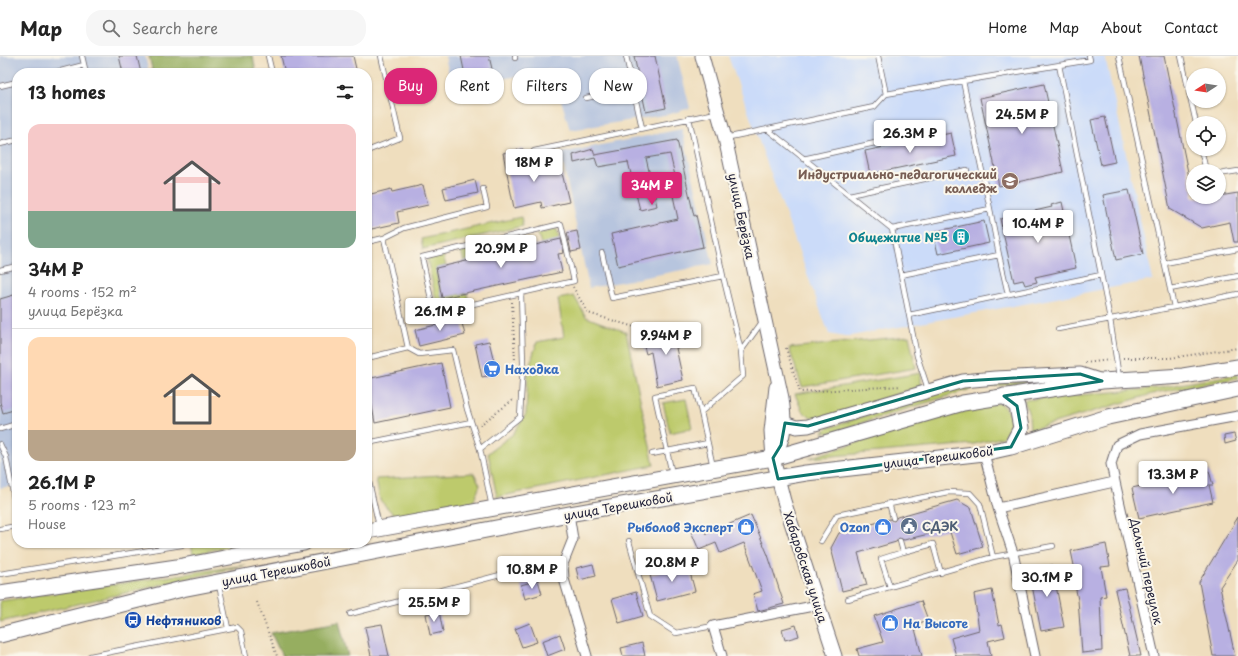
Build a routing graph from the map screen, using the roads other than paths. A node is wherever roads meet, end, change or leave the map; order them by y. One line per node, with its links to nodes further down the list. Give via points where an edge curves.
1 (82, 56): 10 (lane)
2 (268, 56): 14 (lane)
3 (381, 56): 32 (lane, via 400,138)
4 (626, 56): 15 (lane)
5 (702, 56): 23 (main road, улица Берёзка)
6 (878, 56): 19 (lane)
7 (1089, 56): 11 (lane, via 1090,60)
8 (1119, 56): 47 (lane)
9 (1181, 56): 24 (lane)
10 (84, 65): 12 (lane); 13 (lane)
11 (1059, 65): 16 (lane); 51 (lane)
12 (72, 68)
13 (85, 68)
14 (271, 68)
15 (629, 68)
16 (963, 81): 19 (lane); 40 (lane)
17 (12, 83): 18 (lane)
18 (0, 86)
19 (886, 94): 27 (lane, via 874,107)
20 (589, 97): 21 (lane)
21 (586, 98)
22 (637, 104): 26 (lane)
23 (718, 113): 25 (lane); 29 (main road, улица Берёзка)
24 (1194, 116)
25 (689, 118): 26 (lane); 52 (lane)
26 (642, 128): 33 (lane)
27 (768, 129): 29 (lane); 34 (lane)
28 (938, 129): 34 (lane)
29 (725, 138): 60 (main road, улица Берёзка)
30 (12, 141): 31 (lane)
31 (0, 144)
32 (372, 149)
33 (534, 151)
34 (803, 159): 39 (lane)
35 (967, 170): 39 (lane)
36 (1238, 171): 37 (lane)
37 (1226, 173)
38 (483, 188): 42 (lane, via 487,207 404,228)
39 (849, 195): 41 (lane)
40 (990, 209): 41 (lane); 46 (lane)
41 (892, 229): 50 (lane)
42 (384, 238): 43 (lane); 63 (lane)
43 (372, 241)
44 (1238, 249): 47 (lane)
45 (602, 253): 52 (lane, via 612,298)
46 (999, 255): 50 (lane); 56 (lane)
47 (1166, 263): 54 (lane)
48 (12, 267): 49 (lane)
49 (0, 270)
50 (901, 275): 59 (lane)
51 (1101, 275): 56 (lane); 61 (lane)
52 (723, 276): 64 (lane)
53 (1238, 276): 54 (lane)
54 (1170, 289): 58 (lane)
55 (521, 293): 55 (lane, via 574,281 561,224 422,256 434,313); 83 (lane, via 523,363 520,417)
56 (1008, 294): 59 (lane)
57 (1238, 294): 58 (lane)
58 (1174, 307): 61 (lane)
59 (909, 315): 71 (lane, via 917,356)
60 (764, 318): 64 (lane); 67 (main road, улица Берёзка)
61 (1110, 319): 62 (lane); 68 (lane)
62 (1058, 329)
63 (408, 348): 65 (lane); 75 (lane, via 419,354 453,350)
64 (741, 351): 73 (lane, via 744,376)
65 (372, 357)
66 (1238, 367): 68 (main road, улица Терешковой, via 1183,376)
67 (778, 377): 76 (main road, улица Берёзка); 87 (main road, улица Берёзка, via 771,430)
68 (1120, 380): 69 (main road, улица Терешковой)
69 (1102, 381): 71 (main road, via 1080,374 995,378 963,381); 72 (main road, улица Терешковой)
70 (1238, 389): 82 (main road, улица Терешковой, via 1108,417)
71 (928, 391): 76 (main road, via 808,426 796,427)
72 (1004, 396): 82 (main road, via 1017,406 1021,428); 87 (main road, улица Терешковой, via 964,403)
73 (701, 412): 80 (lane); 84 (lane, via 695,388 655,396)
74 (1238, 416): 91 (street, Дальний переулок, via 1140,434 1117,445 1111,464)
75 (471, 422): 79 (lane); 83 (lane)
76 (785, 423): 87 (main road, улица Берёзка, via 781,445)
77 (12, 425): 78 (lane)
78 (0, 429)
79 (372, 442)
80 (708, 443): 84 (lane); 88 (lane)
81 (0, 444): 92 (lane, via 6,458)
82 (1011, 447): 85 (main road, улица Терешковой)
83 (480, 449): 94 (lane)
84 (668, 451): 86 (lane); 89 (lane)
85 (984, 453): 90 (main road, улица Терешковой); 95 (street)
86 (652, 454)
87 (773, 458): 88 (main road, улица Терешковой); 90 (main road, улица Берёзка)
88 (714, 468): 89 (main road, улица Терешковой)
89 (672, 476): 94 (main road, улица Терешковой)
90 (778, 478): 96 (main road, улица Терешковой); 117 (main road, Хабаровская улица)
91 (1114, 482): 95 (street); 128 (street, Дальний переулок)
92 (12, 489)
93 (889, 503): 97 (lane); 102 (lane, via 837,515); 109 (lane, via 948,492 970,493 980,504)
94 (492, 508): 100 (main road, улица Терешковой)
95 (998, 508): 108 (street)
96 (569, 514): 110 (street, via 573,539); 113 (main road, улица Терешковой)
97 (893, 518)
98 (12, 527): 99 (lane)
99 (0, 529)
100 (373, 530)
101 (629, 541): 119 (lane, via 650,616 676,633)
102 (821, 541)
103 (900, 541): 107 (lane)
104 (1053, 546): 108 (lane)
105 (164, 548): 112 (lane)
106 (278, 548): 115 (main road, улица Терешковой, via 177,567)
107 (903, 552): 111 (lane, via 933,544); 114 (lane, via 881,559)
108 (1013, 553): 109 (lane); 127 (street)
109 (993, 557): 111 (lane)
110 (563, 564): 118 (lane, via 535,566); 124 (street, via 564,579)
111 (941, 573): 114 (lane)
112 (0, 574)
113 (219, 582): 120 (lane); 121 (main road, улица Терешковой)
114 (890, 587): 116 (lane)
115 (0, 592)
116 (848, 599)
117 (818, 606): 119 (street); 126 (main road, Хабаровская улица)
118 (350, 614)
119 (713, 626): 125 (street)
120 (228, 628): 122 (lane); 123 (lane, via 236,627 241,631)
121 (0, 635)
122 (90, 656)
123 (246, 656)
124 (587, 656)
125 (722, 656)
126 (835, 656)
127 (1035, 656)
128 (1154, 656)

